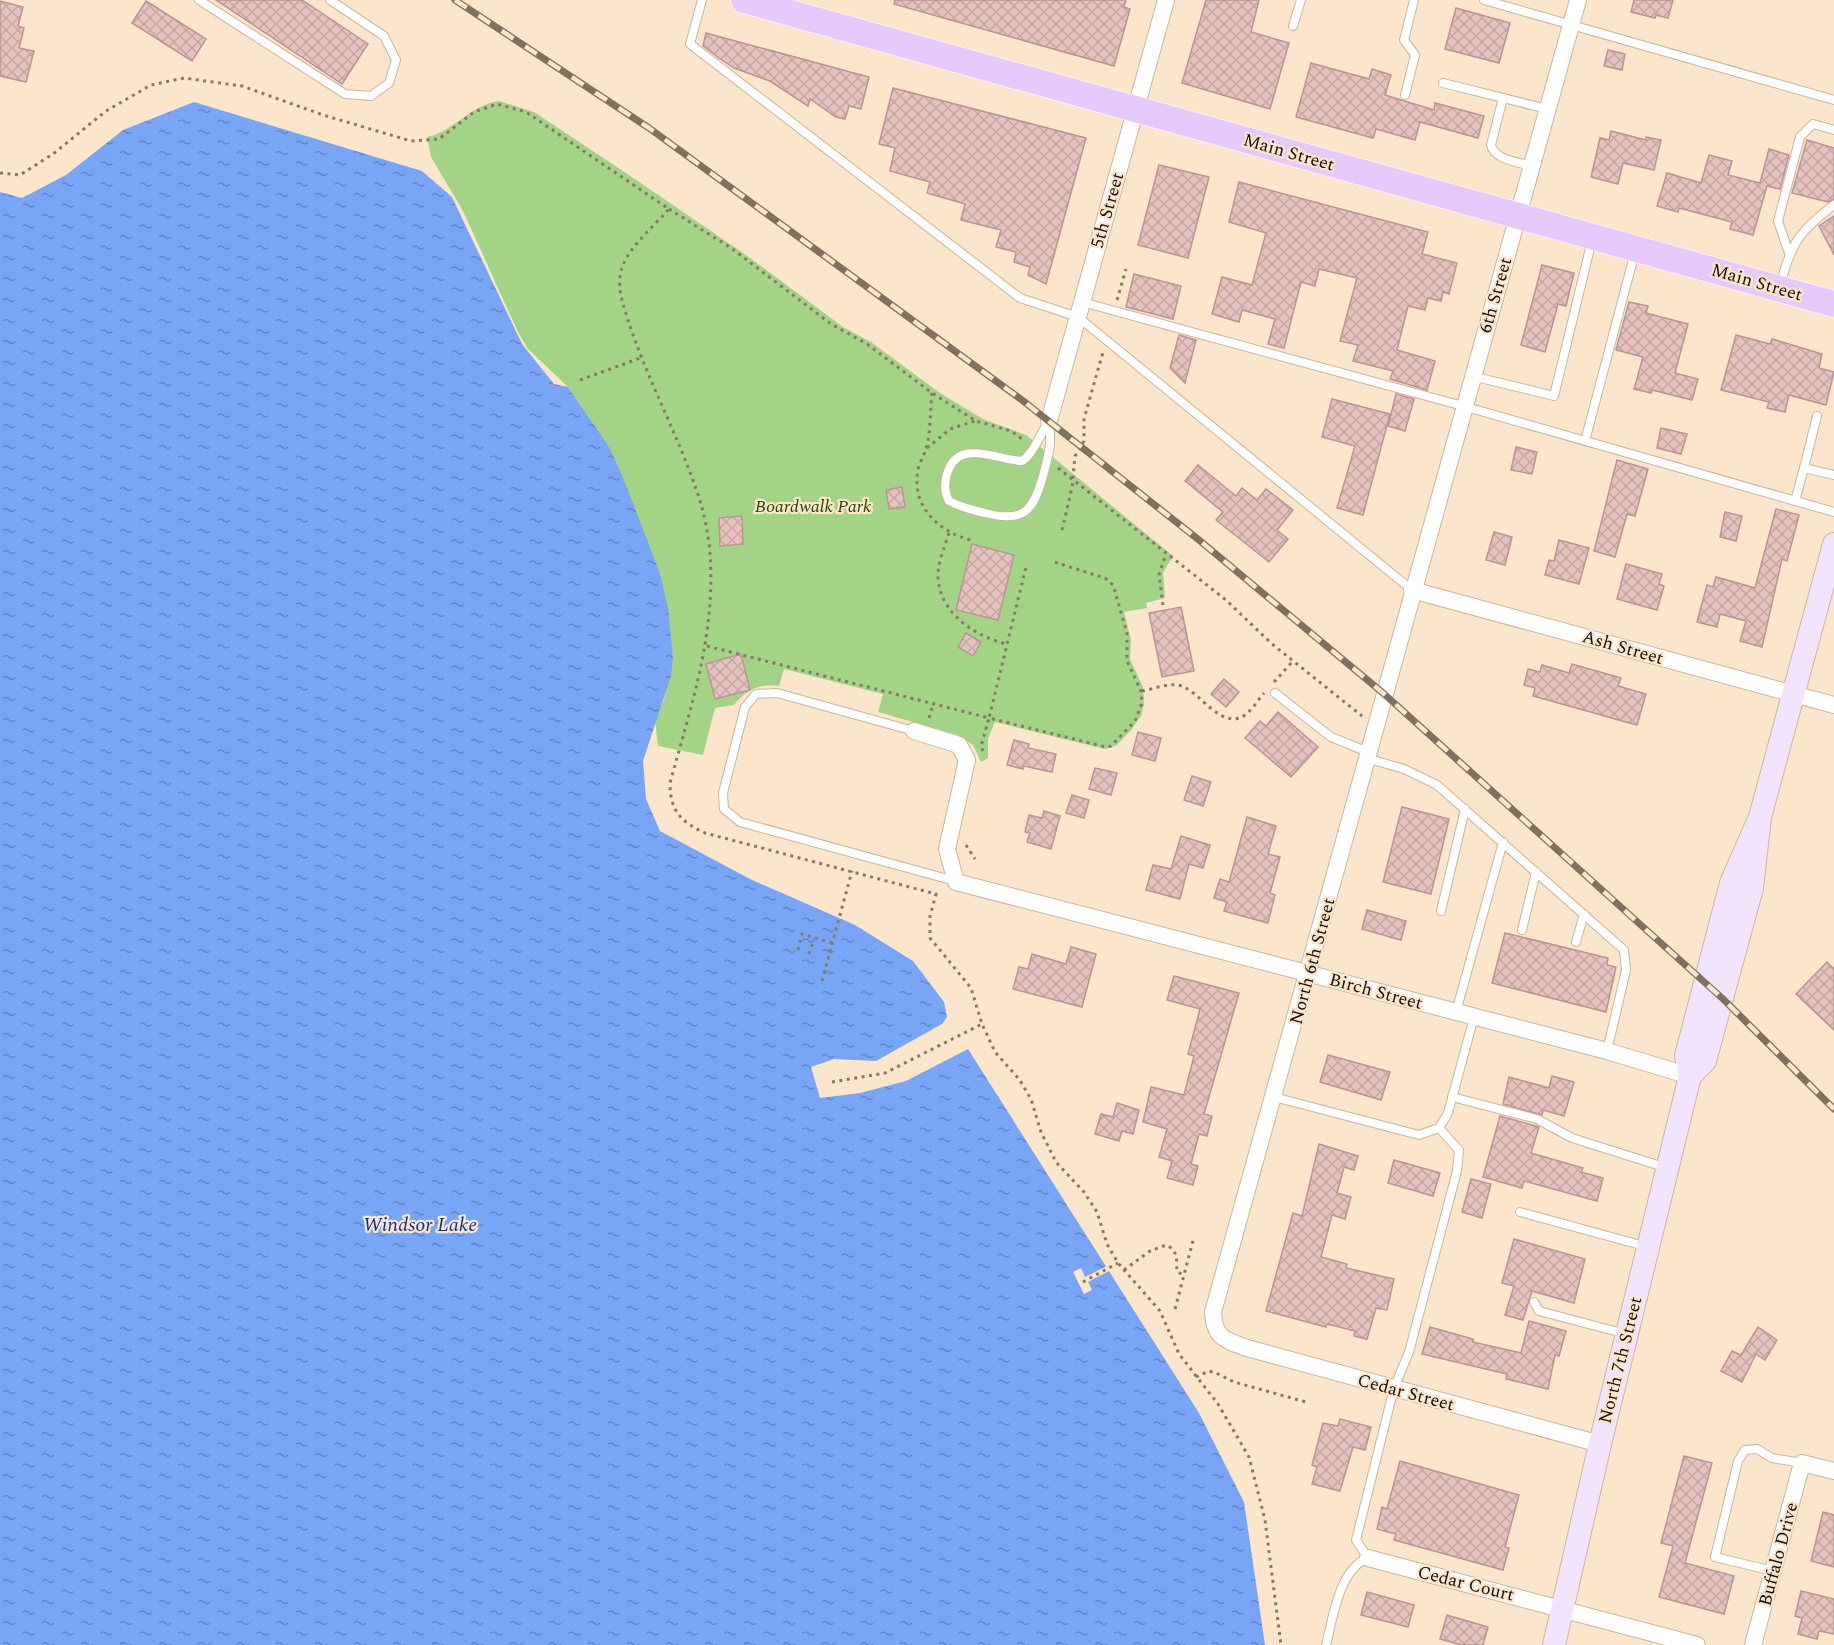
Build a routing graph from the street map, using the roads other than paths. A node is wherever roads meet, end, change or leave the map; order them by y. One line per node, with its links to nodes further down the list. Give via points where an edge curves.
1 (199, 0): 2 (lane, via 345,94 371,96 389,83 396,60 384,36)
2 (330, 0)
3 (702, 0): 27 (lane, via 690,44 1020,298)
4 (1166, 0): 16 (street, 5th Street)
5 (1301, 0): 11 (lane)
6 (1414, 0): 13 (lane, via 1404,40 1415,55)
7 (1484, 0): 10 (lane)
8 (1578, 0): 10 (street, 6th Street)
9 (751, 1): 16 (main road, Main Street)
10 (1571, 24): 15 (lane); 17 (street, 6th Street)
11 (1293, 26)
12 (1443, 83): 14 (lane)
13 (1405, 95)
14 (1503, 98): 17 (lane); 19 (lane, via 1492,151)
15 (1834, 100)
16 (1136, 109): 21 (main road, Main Street); 27 (street, 5th Street)
17 (1547, 109): 19 (street, 6th Street)
18 (1834, 130): 24 (lane, via 1813,124 1800,137 1778,221)
19 (1531, 165): 21 (street, 6th Street)
20 (1834, 205): 24 (lane, via 1803,232)
21 (1517, 215): 22 (main road, Main Street); 28 (street, 6th Street)
22 (1593, 237): 23 (main road, Main Street); 28 (lane, via 1554,396)
23 (1636, 248): 25 (main road, Main Street); 32 (lane)
24 (1789, 253): 25 (lane)
25 (1780, 288): 26 (main road, Main Street)
26 (1834, 304)
27 (1080, 309): 29 (lane, via 1114,311); 31 (street, 5th Street); 39 (lane, via 1106,340)
28 (1472, 376): 29 (street, 6th Street)
29 (1463, 406): 32 (lane); 39 (street, 6th Street)
30 (1817, 416): 33 (lane)
31 (1049, 421): 31 (lane, via 1030,456 1022,461 976,452 956,458 945,480 949,501 1001,517 1024,513 1038,494 1052,444)
32 (1585, 441): 35 (lane)
33 (1804, 468): 34 (lane); 35 (lane)
34 (1834, 475)
35 (1795, 501): 36 (lane)
36 (1834, 512)
37 (1834, 544): 38 (main road, North 7th Street)
38 (1828, 585): 41 (main road, North 7th Street)
39 (1412, 590): 41 (street, Ash Street); 44 (street, North 6th Street)
40 (1275, 693): 44 (lane, via 1331,737)
41 (1791, 694): 42 (street, Ash Street); 57 (main road, North 7th Street, via 1760,817 1731,883 1686,1056)
42 (1834, 705)
43 (914, 731): 48 (street, via 959,745 966,753 968,766 947,849); 48 (lane, via 777,693 756,694 745,707 723,793 724,809 740,822)
44 (1367, 755): 45 (lane, via 1437,785); 53 (street, North 6th Street)
45 (1465, 809): 46 (lane); 49 (lane)
46 (1503, 842): 47 (lane); 54 (lane)
47 (1536, 872): 50 (lane); 51 (lane)
48 (956, 882): 53 (street, Birch Street)
49 (1441, 912)
50 (1584, 914): 52 (lane); 56 (lane, via 1624,950 1627,960)
51 (1522, 930)
52 (1576, 942)
53 (1309, 973): 54 (street, Birch Street); 58 (street, North 6th Street)
54 (1456, 1012): 55 (street, Birch Street)
55 (1474, 1017): 56 (street, Birch Street); 59 (lane)
56 (1607, 1051): 57 (street, Birch Street)
57 (1690, 1076): 61 (main road, North 7th Street)
58 (1274, 1097): 60 (lane, via 1419,1135); 65 (street, North 6th Street, via 1213,1312)
59 (1452, 1097): 60 (lane); 61 (lane, via 1537,1119 1572,1138)
60 (1439, 1128): 67 (lane, via 1459,1150 1457,1171 1409,1352)
61 (1668, 1168): 63 (main road, North 7th Street)
62 (1520, 1212): 63 (lane)
63 (1648, 1247): 66 (main road, North 7th Street)
64 (1534, 1302): 66 (lane, via 1539,1311)
65 (1217, 1332): 67 (street, Cedar Street, via 1224,1340 1247,1348)
66 (1627, 1334): 68 (main road, North 7th Street)
67 (1394, 1388): 68 (street, Cedar Street); 71 (lane, via 1356,1540)
68 (1600, 1444): 73 (main road, North 7th Street)
69 (1802, 1462): 70 (street); 72 (street, Buffalo Drive); 72 (lane, via 1772,1458 1757,1449 1745,1450 1738,1461 1715,1557)
70 (1834, 1471)
71 (1368, 1558): 73 (street, Cedar Court); 74 (lane, via 1358,1562 1349,1573)
72 (1773, 1571): 77 (street, Buffalo Drive)
73 (1563, 1608): 75 (main road, North 7th Street); 76 (street, Cedar Court)
74 (1326, 1645)
75 (1554, 1645)
76 (1697, 1645)
77 (1753, 1645)

